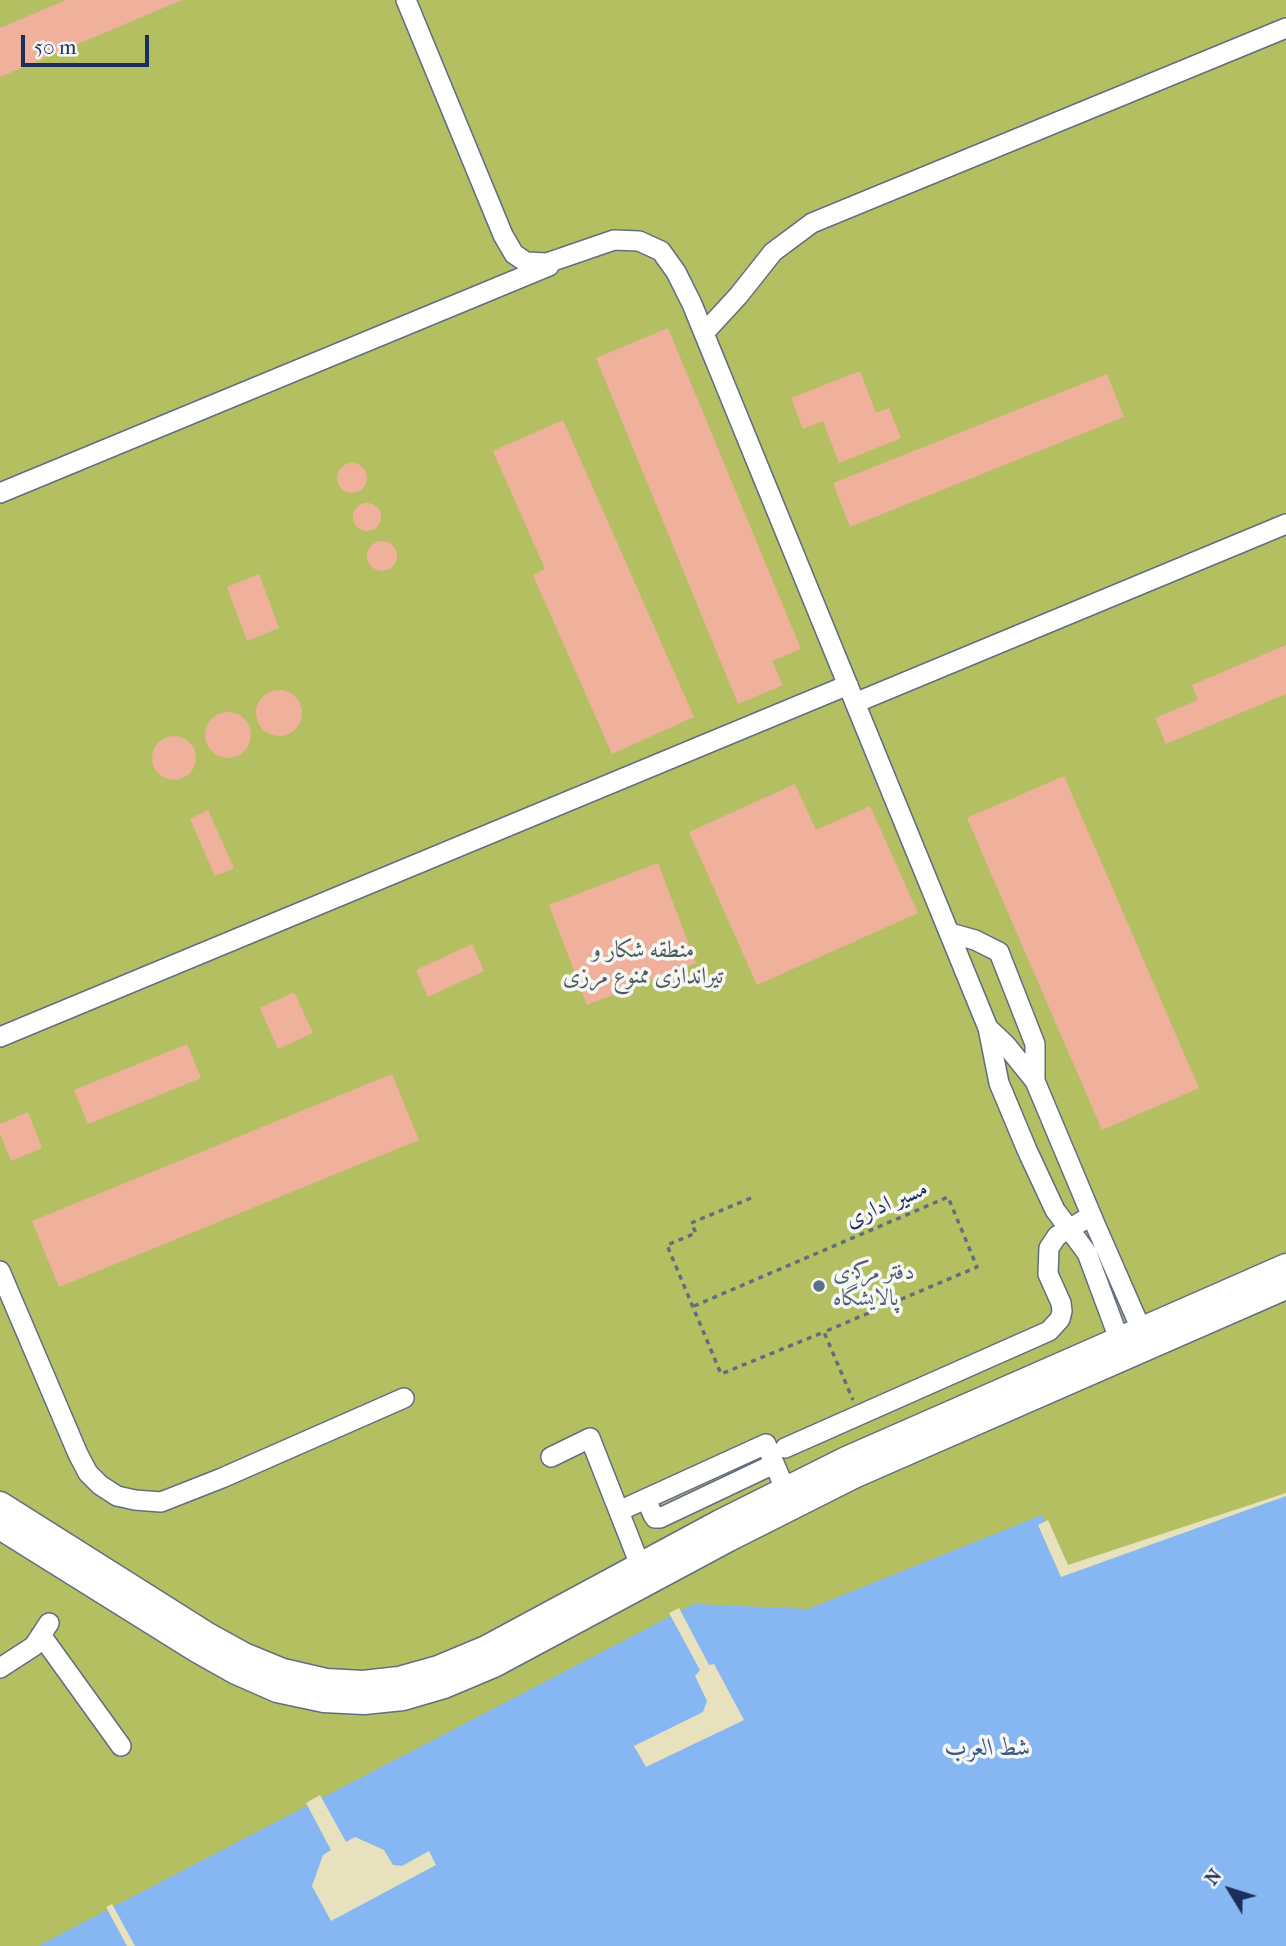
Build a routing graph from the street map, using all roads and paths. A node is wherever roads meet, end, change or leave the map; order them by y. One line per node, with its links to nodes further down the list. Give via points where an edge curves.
1 (406, 0): 3 (street, via 514,254 535,264)
2 (1286, 29): 4 (street, via 811,223 774,252)
3 (576, 254): 4 (street, via 614,240 639,241 661,251 676,272); 5 (street)
4 (704, 333): 7 (street)
5 (0, 493)
6 (1286, 524): 8 (street)
7 (848, 685): 8 (street); 11 (street)
8 (855, 704): 9 (street)
9 (950, 933): 10 (street); 12 (street, via 999,952 1035,1045)
10 (988, 1028): 12 (street); 14 (street, via 999,1083)
11 (0, 1037)
12 (1035, 1080): 13 (street)
13 (1058, 1135): 14 (street); 17 (street)
14 (1027, 1150): 16 (street)
15 (751, 1198): 23 (path, مسیر اداری, via 691,1223 696,1233 667,1245)
16 (1055, 1210): 18 (street); 19 (street)
17 (1091, 1216): 18 (street); 25 (street)
18 (1069, 1228): 19 (street); 25 (street)
19 (1049, 1248): 27 (street, via 1048,1274 1062,1311 1055,1326)
20 (1286, 1266): 25 (main road)
21 (0, 1270): 26 (street, via 78,1454 88,1473 117,1496 161,1502)
22 (1286, 1287): 25 (main road)
23 (694, 1306): 24 (path, مسیر اداری, via 721,1374); 24 (path, مسیر اداری, via 948,1197 977,1267)
24 (824, 1332): 27 (path)
25 (1134, 1343): 30 (main road, via 846,1458); 33 (main road, via 854,1476 494,1665 403,1698 324,1700 277,1689 236,1672)
26 (404, 1398)
27 (859, 1415): 28 (street)
28 (780, 1456): 30 (street); 32 (street, via 766,1444)
29 (551, 1457): 32 (street, via 590,1438)
30 (785, 1489): 34 (main road)
31 (0, 1504): 34 (main road, via 244,1655 326,1681 399,1679 438,1668 486,1648)
32 (619, 1511): 34 (street)
33 (0, 1527)
34 (640, 1565)
35 (0, 1668): 36 (street, via 34,1646 45,1629)
36 (121, 1746)

